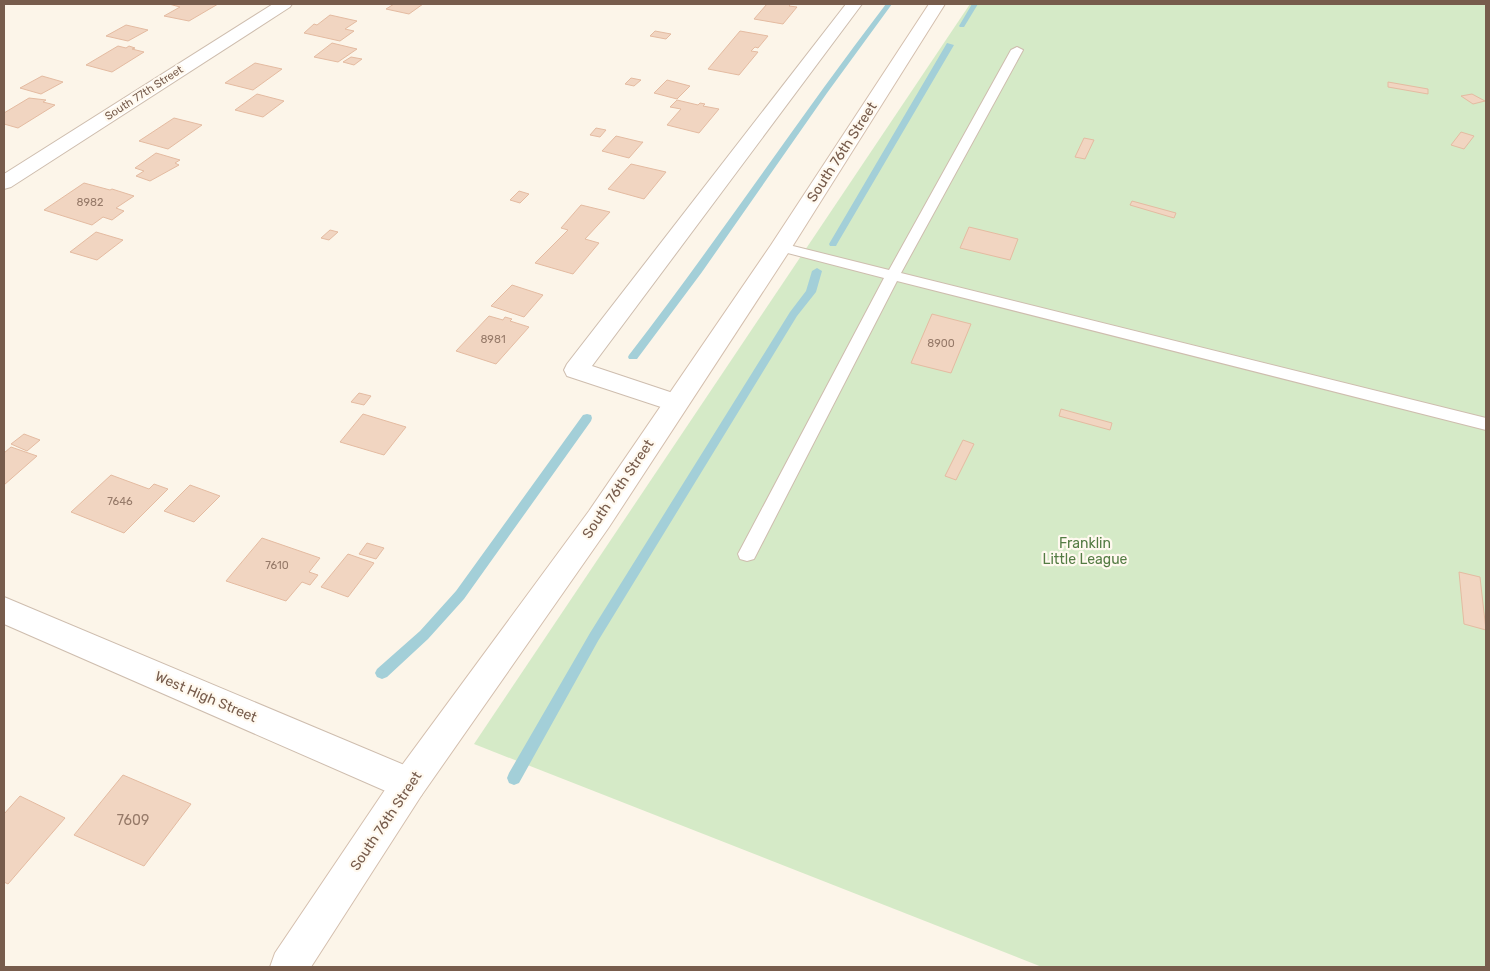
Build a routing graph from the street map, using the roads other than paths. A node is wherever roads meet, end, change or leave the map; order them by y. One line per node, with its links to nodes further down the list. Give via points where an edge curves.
1 (284, 4): 5 (street, South 77th Street)
2 (854, 4): 8 (street, via 576,370)
3 (936, 4): 6 (street, South 76th Street)
4 (1017, 50): 7 (lane)
5 (4, 183)
6 (781, 247): 7 (lane); 8 (street, South 76th Street)
7 (893, 275): 9 (lane); 10 (lane)
8 (676, 403): 12 (street, South 76th Street, via 599,519)
9 (1486, 424)
10 (747, 554)
11 (4, 610): 12 (street, West High Street)
12 (409, 784): 13 (street, South 76th Street)
13 (289, 967)

